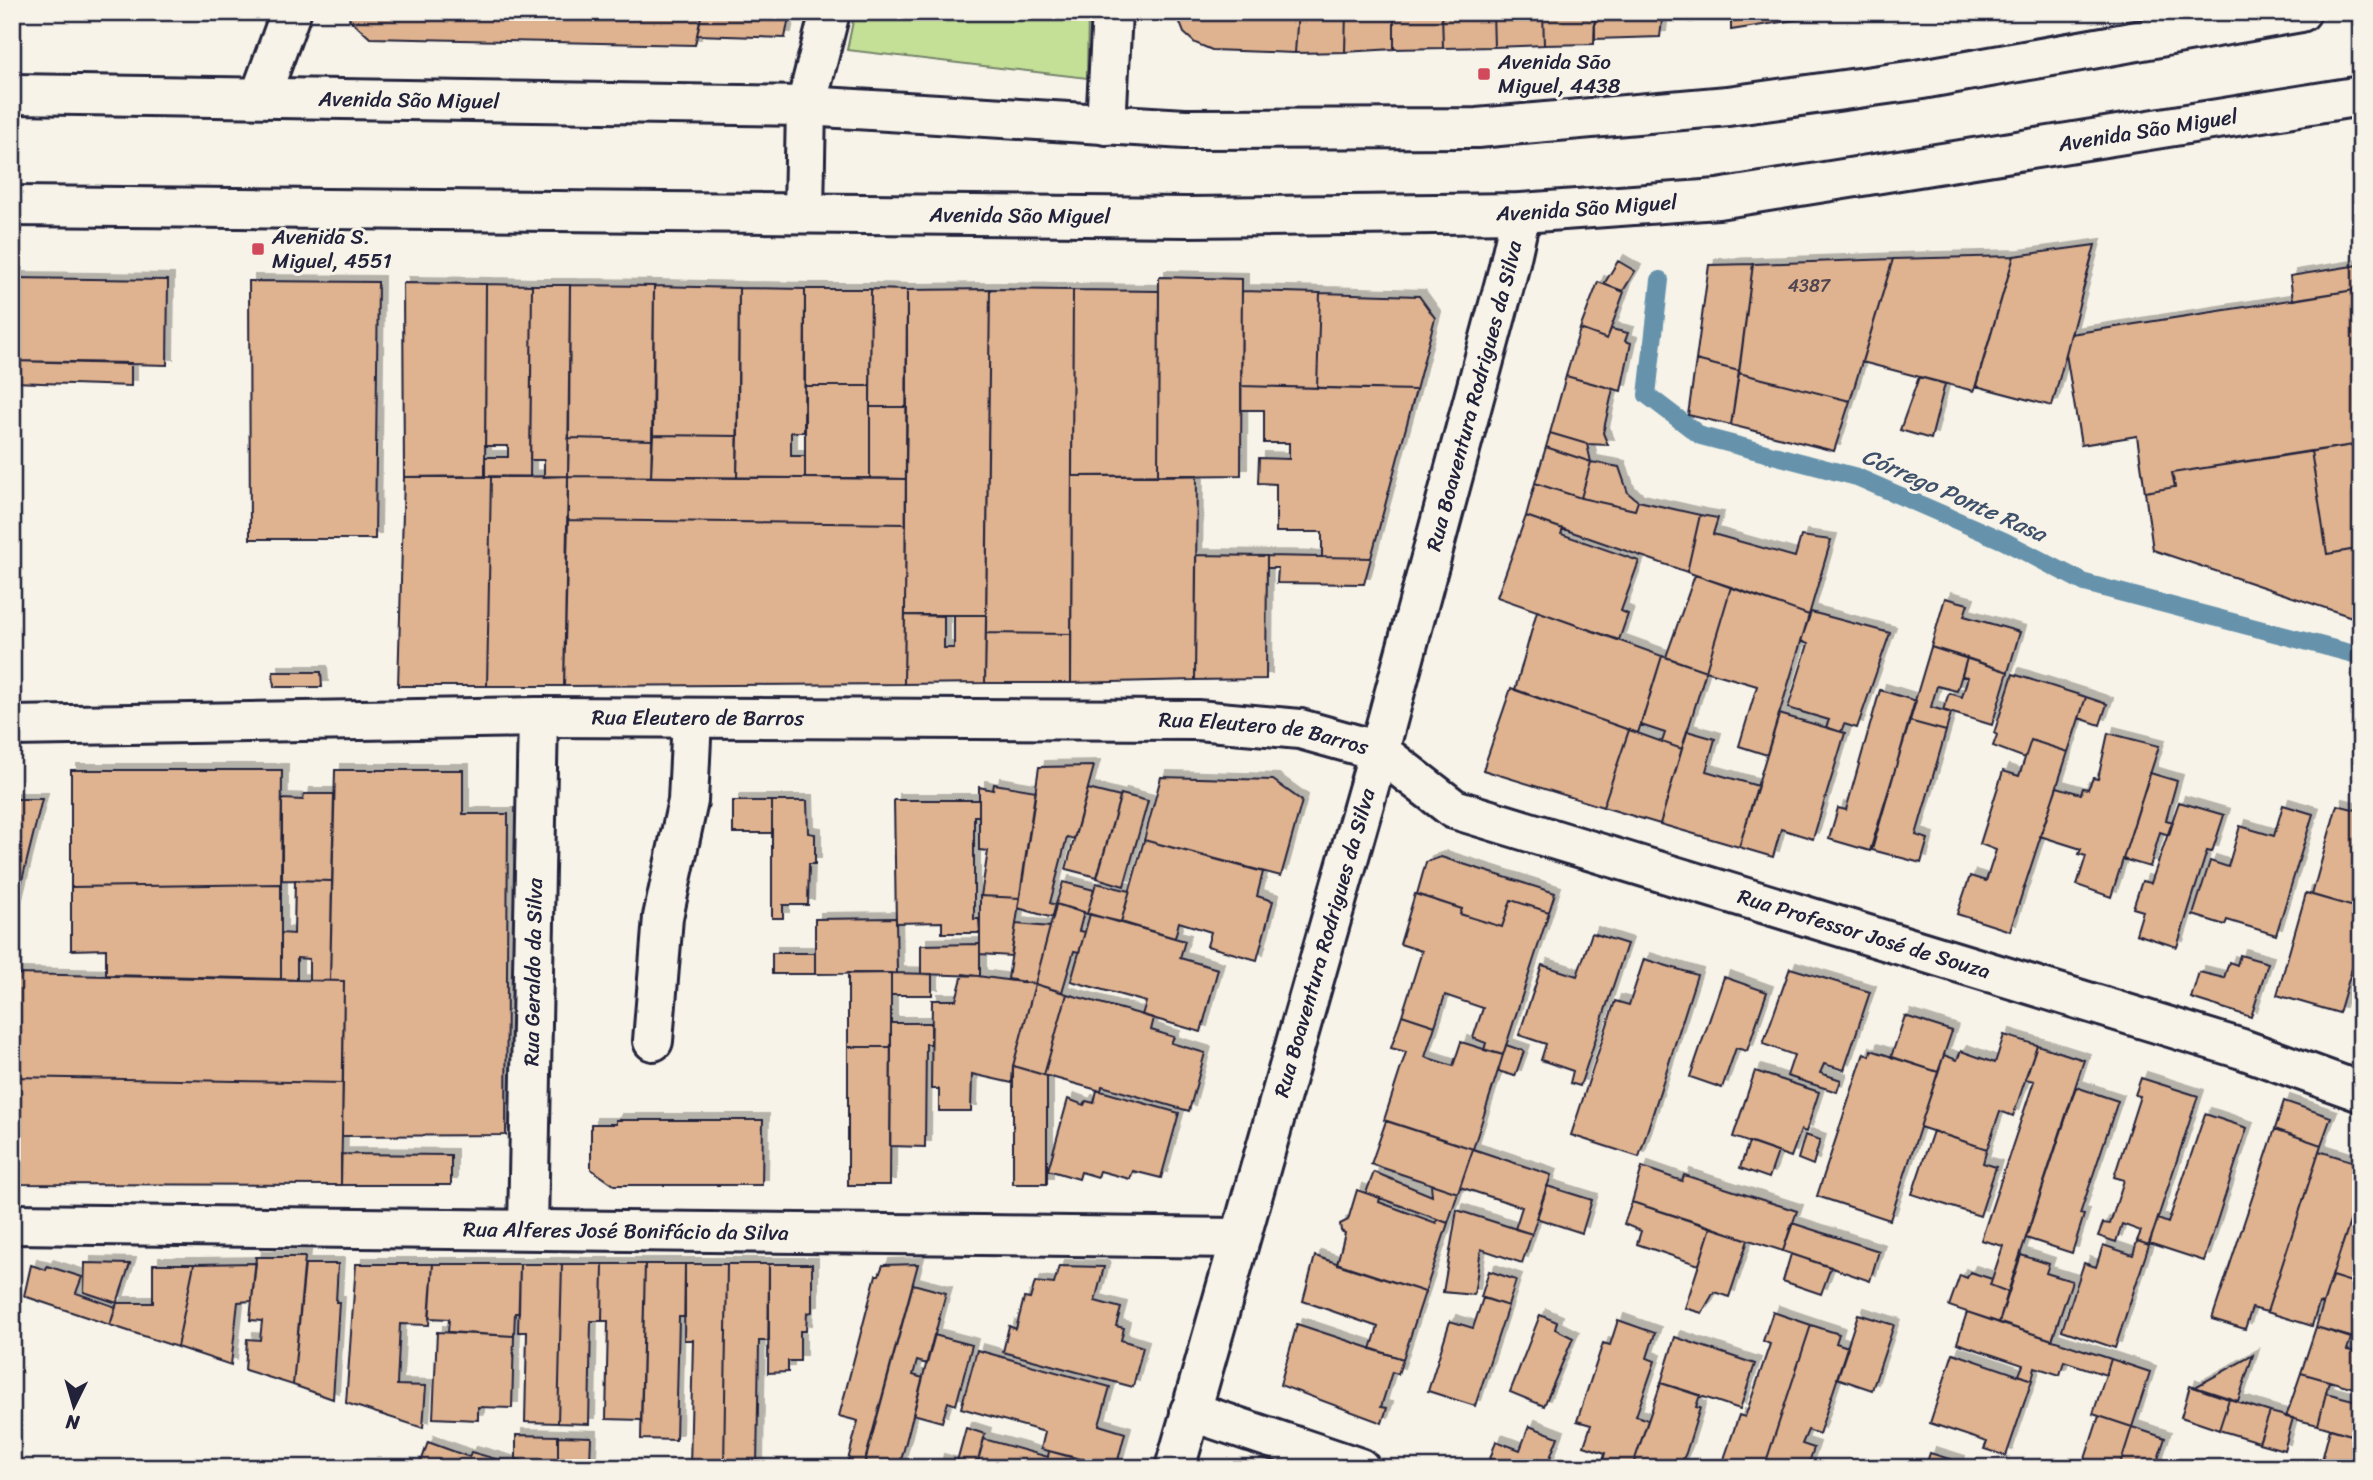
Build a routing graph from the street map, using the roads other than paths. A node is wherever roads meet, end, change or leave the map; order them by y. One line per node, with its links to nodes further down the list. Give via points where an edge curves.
1 (290, 12): 7 (street)
2 (830, 12): 8 (street)
3 (1112, 12): 9 (street)
4 (2301, 12): 9 (street, Avenida São Miguel, via 1916,80 1728,106 1477,128)
5 (12, 94): 7 (street, Avenida São Miguel)
6 (2361, 96): 12 (street, Avenida São Miguel, via 1718,199)
7 (260, 97): 8 (street, Avenida São Miguel)
8 (806, 106): 9 (street, Avenida São Miguel); 11 (street)
9 (1106, 125)
10 (12, 206): 11 (street, Avenida São Miguel)
11 (804, 212): 12 (street, Avenida São Miguel, via 1187,217)
12 (1521, 213): 16 (street, Rua Boaventura Rodrigues da Silva)
13 (538, 717): 14 (street, Rua Eleutero de Barros); 15 (street, Rua Eleutero de Barros); 20 (street, Rua Geraldo da Silva)
14 (692, 718): 16 (street, Rua Eleutero de Barros, via 1197,720 1300,729); 17 (street, via 688,801 663,917)
15 (12, 726)
16 (1380, 751): 18 (street, Rua Professor José de Souza, via 1454,809 2229,1045); 21 (street, Rua Boaventura Rodrigues da Silva)
17 (653, 1041)
18 (2361, 1092)
19 (12, 1224): 20 (street, Rua Alferes José Bonifácio da Silva)
20 (528, 1228): 21 (street, Rua Alferes José Bonifácio da Silva)
21 (1239, 1238): 22 (street, Rua Boaventura Rodrigues da Silva)
22 (1190, 1411): 23 (street, Rua Boaventura Rodrigues da Silva); 24 (street)
23 (1175, 1468)
24 (1360, 1468)

